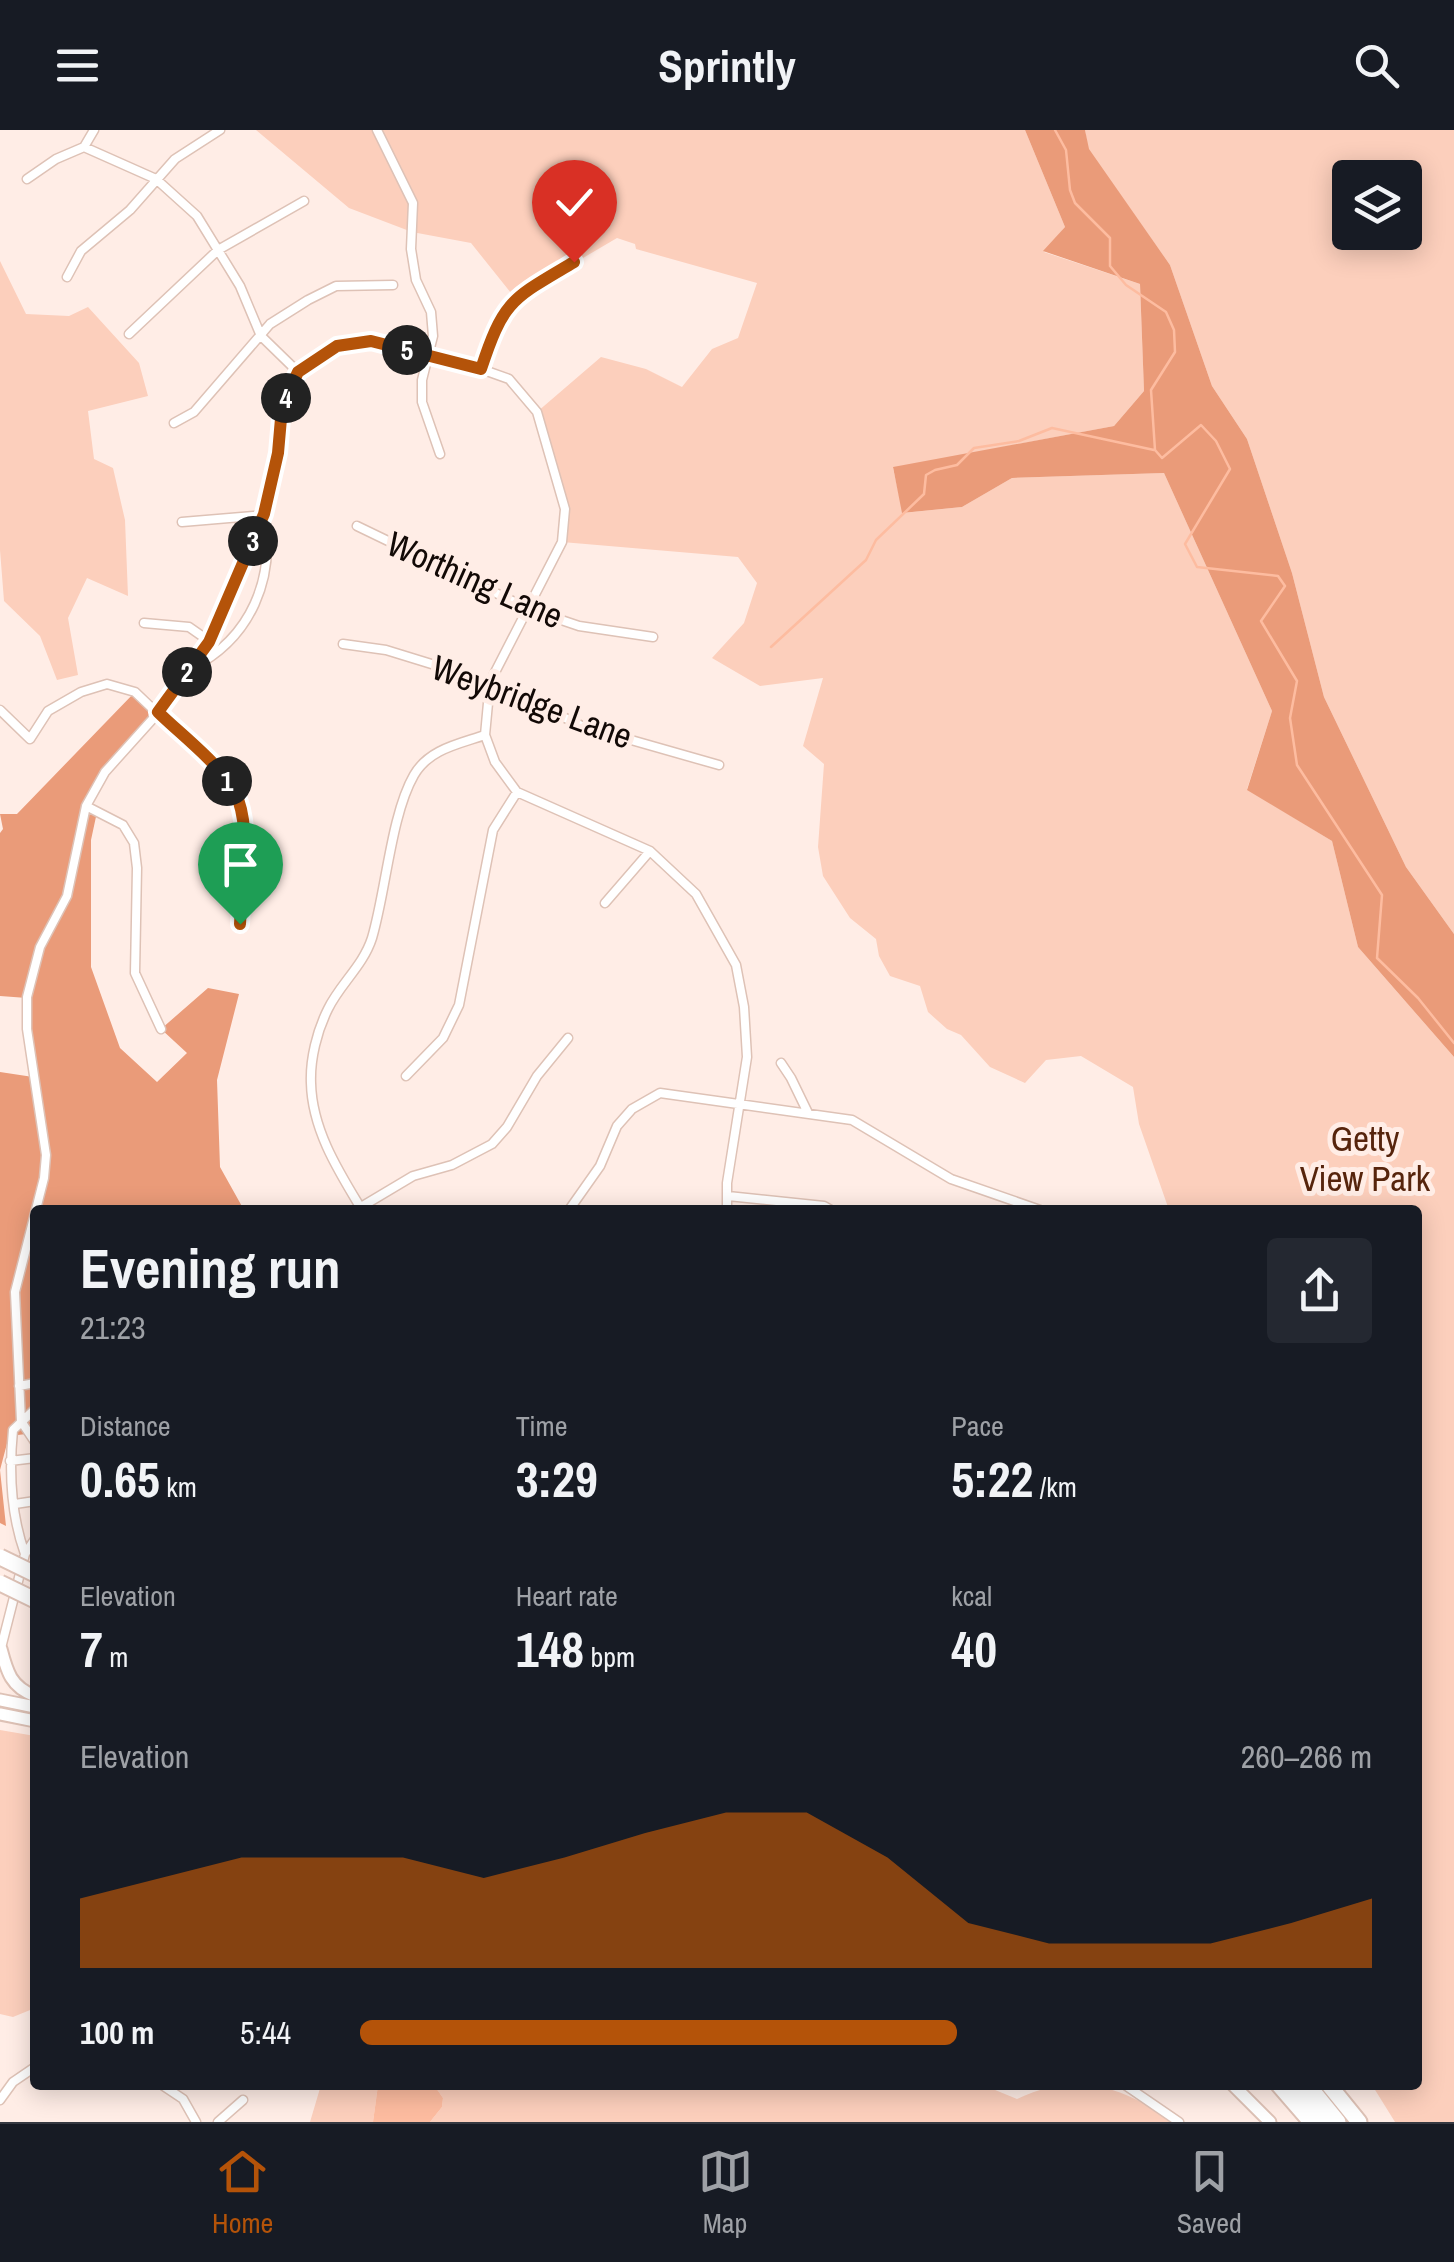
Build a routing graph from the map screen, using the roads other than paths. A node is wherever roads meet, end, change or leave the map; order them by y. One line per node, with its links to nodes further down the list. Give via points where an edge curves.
1 (94, 130): 4 (street)
2 (220, 130): 6 (street)
3 (376, 130): 14 (street, via 413,203 410,250 431,312)
4 (84, 147): 5 (street); 6 (street)
5 (27, 179)
6 (156, 179): 8 (street, via 196,216); 10 (street, via 81,250)
7 (304, 201): 8 (street)
8 (218, 250): 12 (street); 13 (street)
9 (574, 262): 15 (street, via 515,298 495,326)
10 (66, 277)
11 (393, 285): 13 (street, via 336,286)
12 (128, 334)
13 (261, 336): 16 (street); 17 (street, via 194,412)
14 (429, 355): 15 (street); 16 (street, via 371,341 337,346); 18 (street, via 422,402)
15 (481, 369): 22 (street, via 509,379 537,412 565,508 562,542)
16 (298, 372): 19 (street, via 282,407)
17 (174, 422)
18 (440, 454)
19 (264, 514): 20 (street); 25 (street); 27 (street, via 267,561 254,606 227,644)
20 (182, 522)
21 (357, 526): 22 (street, Worthing Lane)
22 (529, 610): 24 (street, Worthing Lane); 28 (street)
23 (144, 623): 25 (street, via 189,627)
24 (653, 637)
25 (209, 642): 27 (street)
26 (343, 644): 28 (street, Weybridge Lane)
27 (188, 670): 30 (street)
28 (490, 682): 31 (street); 32 (street, Weybridge Lane, via 582,726)
29 (0, 710): 30 (street, via 30,739 48,711 107,684 136,692)
30 (158, 712): 34 (street, via 105,772); 37 (street, via 237,796 244,825)
31 (485, 735): 33 (street, via 494,762); 46 (street, via 432,753 414,774 372,940 328,1008 316,1044 315,1112)
32 (719, 766)
33 (517, 792): 35 (street); 41 (street, via 493,830 459,1004 443,1038)
34 (86, 806): 38 (street, via 123,825 134,843 135,973); 45 (street, via 67,896 40,947 27,998 46,1155)
35 (650, 851): 36 (street); 42 (street, via 696,894 736,965 747,1057)
36 (604, 902)
37 (240, 924)
38 (161, 1030)
39 (568, 1038): 47 (street, via 492,1144 452,1166 413,1176)
40 (780, 1063): 43 (street)
41 (406, 1076)
42 (739, 1103): 43 (street); 44 (street); 48 (street, via 660,1093 632,1109)
43 (808, 1113): 51 (street, via 852,1120 950,1179)
44 (728, 1196): 49 (street); 50 (street)
45 (37, 1205)
46 (360, 1205)
47 (367, 1205)
48 (572, 1205)
49 (727, 1205)
50 (814, 1205)
51 (1015, 1205)
52 (30, 1233): 54 (street, via 15,1292)
53 (30, 1384): 54 (street)
54 (20, 1386): 56 (street)
55 (30, 1413): 56 (street)
56 (21, 1421): 57 (street); 59 (street, via 13,1430)
57 (30, 1434)
58 (30, 1459): 59 (street)
59 (10, 1461): 61 (street)
60 (30, 1502): 61 (street)
61 (14, 1504): 63 (street)
62 (30, 1546): 63 (street)
63 (25, 1554): 70 (street)
64 (0, 1557): 65 (highway, bridge)
65 (30, 1572)
66 (0, 1583): 68 (highway, bridge)
67 (0, 1594): 69 (highway)
68 (30, 1598)
69 (30, 1608)
70 (0, 1650): 71 (main road, via 10,1679)
71 (30, 1694)
72 (0, 1700): 73 (main road)
73 (30, 1706)
74 (0, 1714): 75 (main road)
75 (30, 1720)
76 (30, 2070): 84 (street)
77 (170, 2090): 86 (street, via 184,2099)
78 (1132, 2090): 88 (street)
79 (1238, 2090): 89 (main road)
80 (1283, 2090): 90 (highway)
81 (1298, 2090): 91 (highway)
82 (1312, 2090): 92 (highway)
83 (1333, 2090): 93 (highway)
84 (0, 2100)
85 (243, 2100): 87 (street)
86 (196, 2122)
87 (218, 2122)
88 (1179, 2122)
89 (1270, 2122)
90 (1311, 2122)
91 (1324, 2122)
92 (1338, 2122)
93 (1359, 2122)

